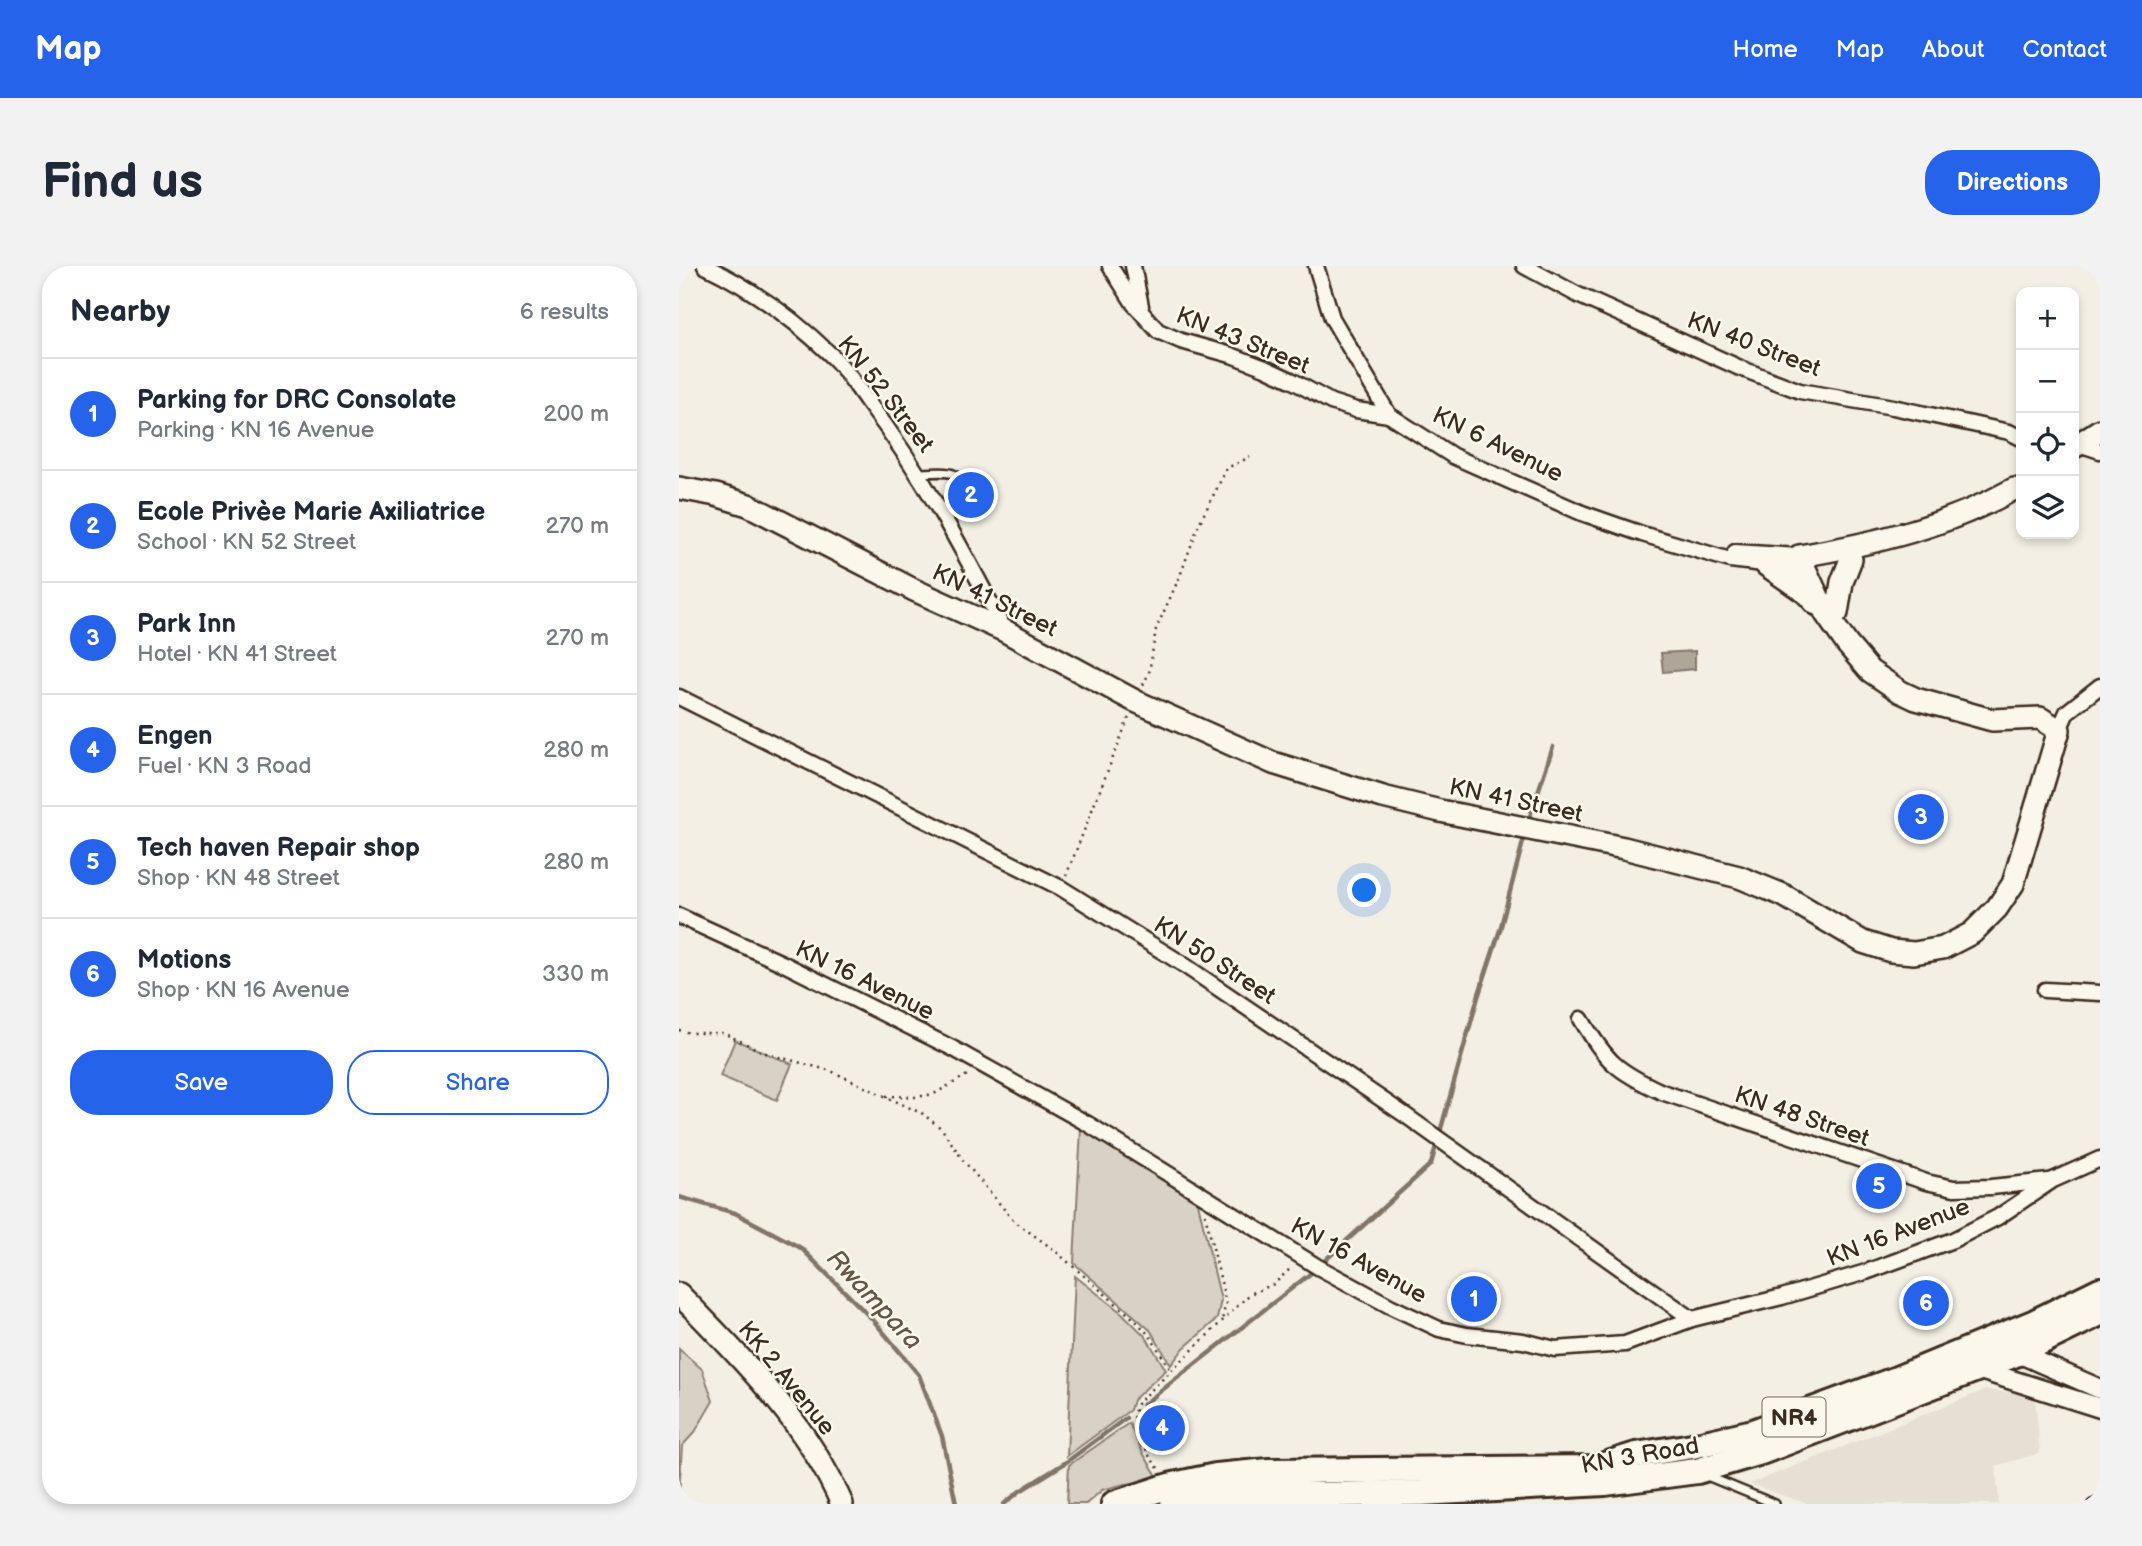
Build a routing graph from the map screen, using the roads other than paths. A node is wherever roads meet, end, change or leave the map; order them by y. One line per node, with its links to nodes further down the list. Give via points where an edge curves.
1 (705, 266): 13 (street, KN 52 Street, via 786,315 833,357)
2 (1110, 266): 6 (street, KN 43 Street)
3 (1133, 266): 6 (street)
4 (1316, 266): 7 (street, KN 6 Avenue, via 1332,318)
5 (1524, 266): 9 (street, KN 40 Street, via 1578,295 1800,391)
6 (1142, 318): 7 (street, KN 43 Street, via 1158,331 1265,368 1331,402)
7 (1389, 415): 18 (street, KN 6 Avenue, via 1453,456 1569,508)
8 (2100, 430): 10 (main road)
9 (2016, 436)
10 (2079, 444)
11 (2079, 447): 12 (street)
12 (2100, 451)
13 (919, 473): 17 (lane, via 958,475); 23 (street, KN 52 Street)
14 (2016, 487): 20 (main road, KN 6 Avenue, via 1989,503 1926,527)
15 (679, 488): 23 (main road, KN 41 Street, via 748,505)
16 (2016, 488): 19 (main road, KN 6 Avenue, via 1993,513 1906,546)
17 (981, 503)
18 (1706, 552): 20 (street, KN 6 Avenue); 21 (street, KN 6 Avenue, via 1730,561)
19 (1851, 559): 20 (main road, KN 6 Avenue); 22 (main road)
20 (1808, 562): 21 (street, KN 6 Avenue); 22 (main road)
21 (1766, 565): 22 (main road)
22 (1831, 613): 26 (main road, via 1876,664 1883,680 1916,699 1993,720 2040,718)
23 (1005, 631): 26 (main road, KN 41 Street, via 1135,701 1273,762 1383,797 1739,877 1783,895 1863,942 1891,951 1915,953 1954,944 1997,908 2013,884)
24 (2096, 693): 26 (street, via 2067,712)
25 (679, 697): 36 (street, KN 50 Street, via 1061,888 1405,1115)
26 (2059, 730)
27 (679, 916): 36 (street, KN 16 Avenue, via 952,1048 1088,1124 1304,1258 1439,1329 1555,1349 1625,1343)
28 (2045, 990): 29 (street)
29 (2100, 993)
30 (1581, 1019): 32 (street, KN 48 Street, via 1600,1051 1631,1078 1870,1164 1954,1188)
31 (2100, 1158): 32 (street, KN 16 Avenue)
32 (2053, 1180): 36 (street, KN 16 Avenue, via 1953,1240 1866,1272)
33 (2100, 1290): 42 (highway, KN 3 Road / NR4, via 2035,1322 1753,1432 1636,1455 1595,1468 1269,1471 1216,1476)
34 (679, 1294): 46 (main road, KK 2 Avenue, via 774,1395 822,1462)
35 (2100, 1313): 37 (highway, KN 3 Road / NR4)
36 (1692, 1320)
37 (2018, 1353): 38 (highway, KN 3 Road / NR4); 39 (street)
38 (1976, 1368): 40 (street); 41 (highway, KN 3 Road / NR4)
39 (2100, 1389)
40 (2100, 1408)
41 (1697, 1471): 43 (highway, KN 3 Road / NR4); 48 (lane)
42 (1171, 1495): 44 (highway, KN 3 Road / NR4, via 1273,1492); 47 (highway, KN 3 Road / NR4)
43 (1524, 1495): 44 (highway, KN 3 Road / NR4)
44 (1431, 1498)
45 (2100, 1502): 49 (lane)
46 (842, 1504)
47 (1114, 1504)
48 (1775, 1504)
49 (2092, 1504)

